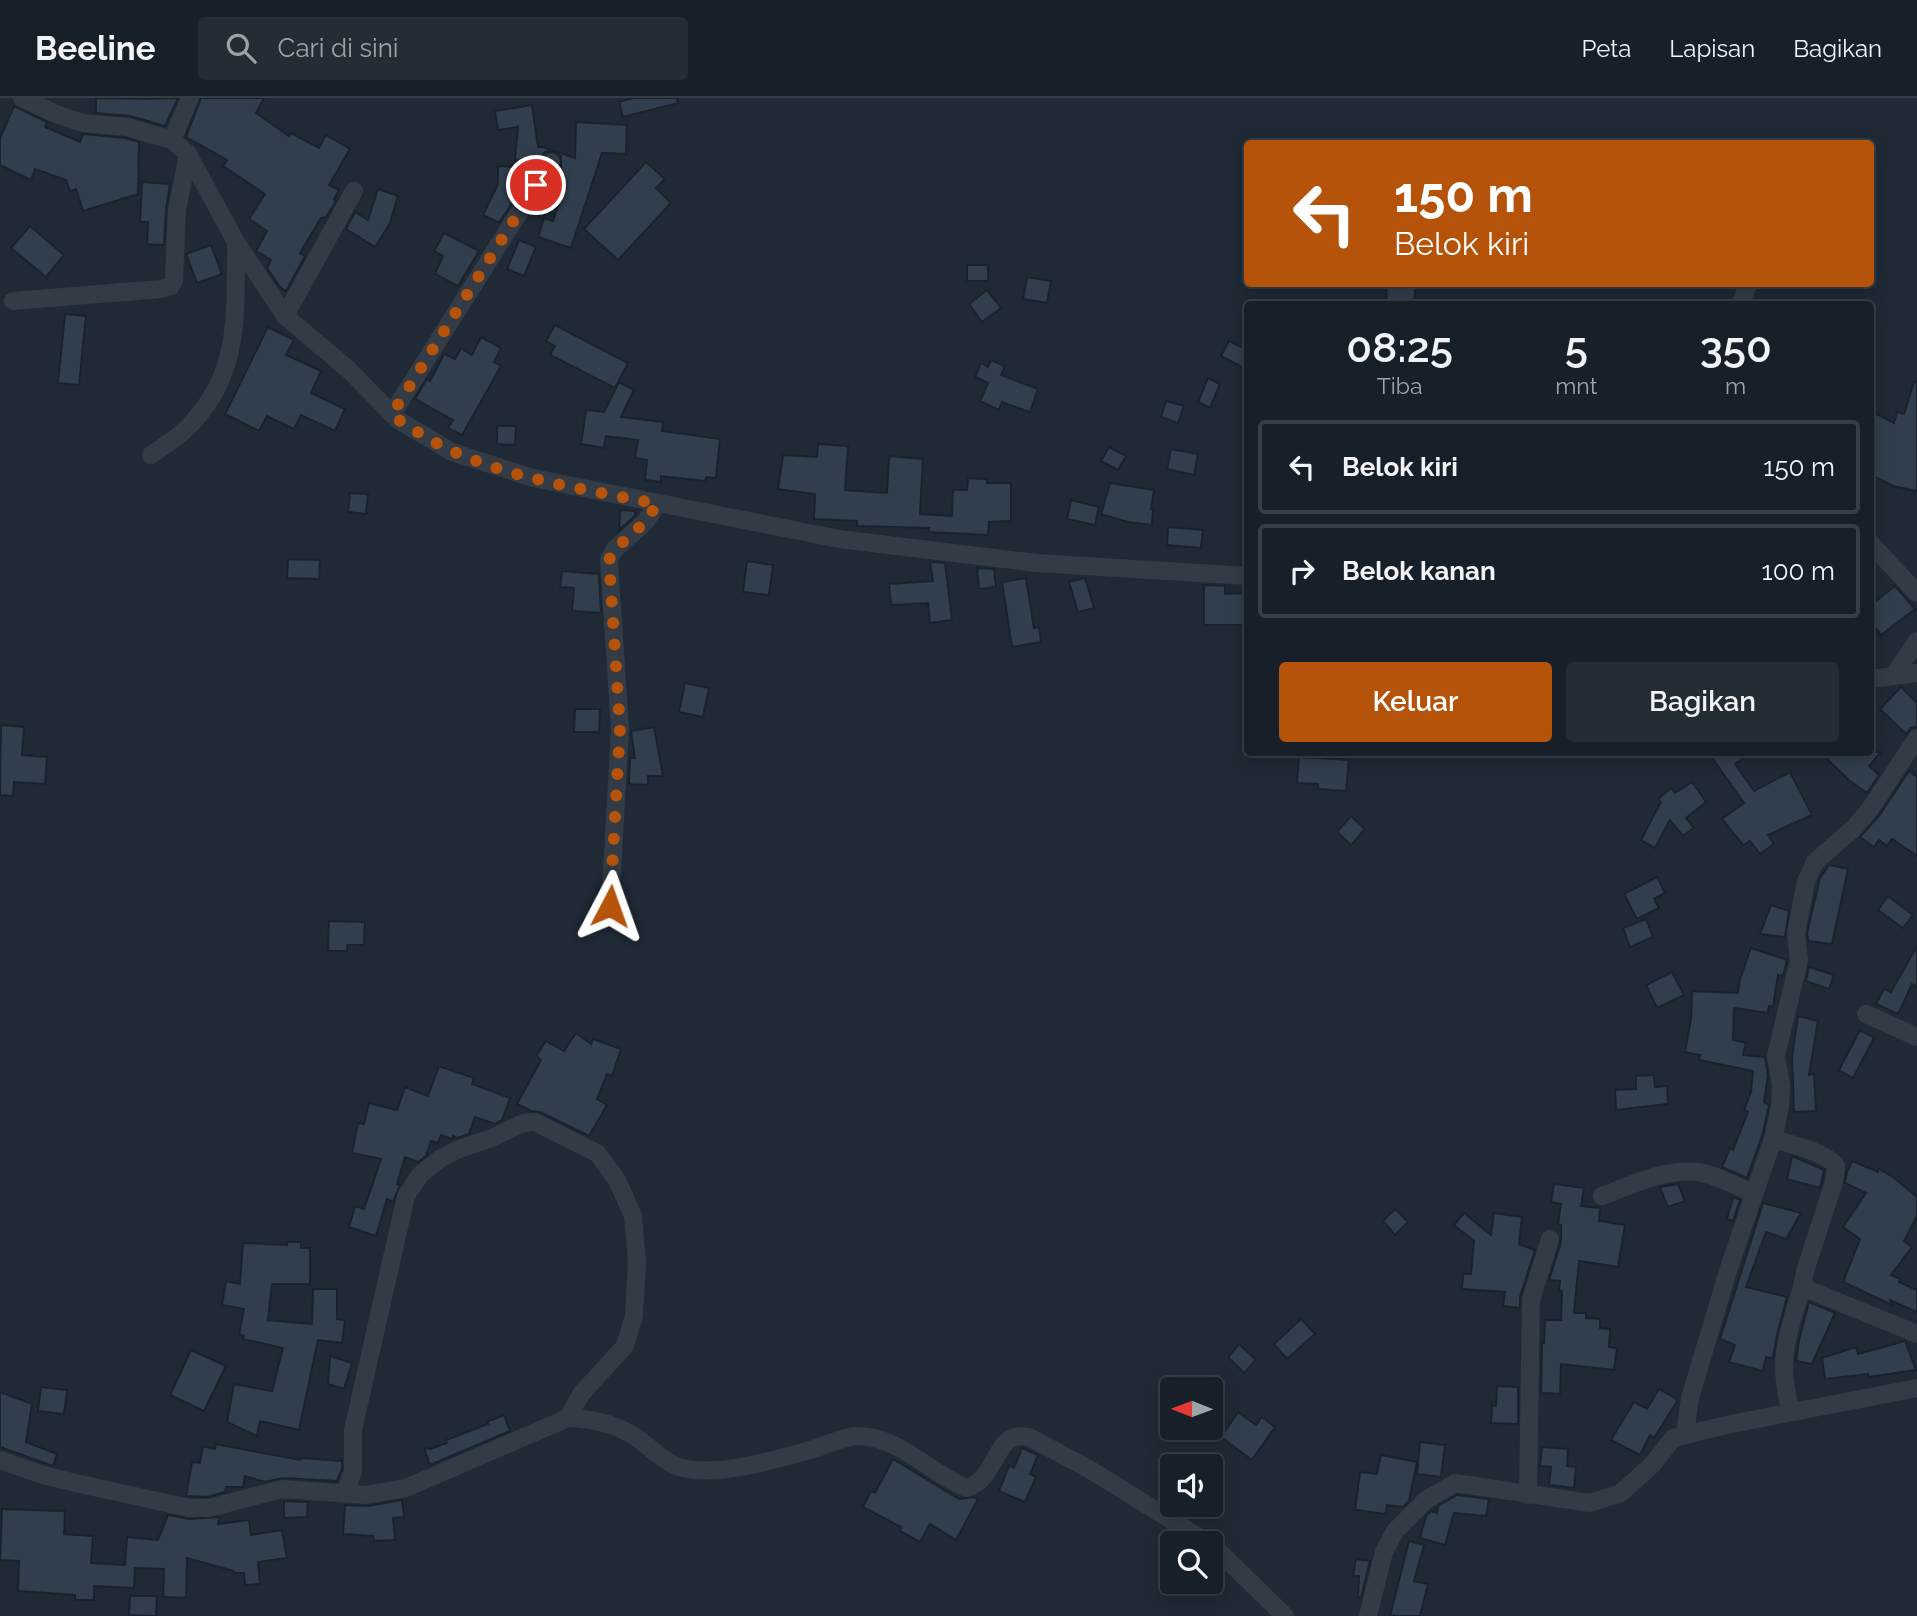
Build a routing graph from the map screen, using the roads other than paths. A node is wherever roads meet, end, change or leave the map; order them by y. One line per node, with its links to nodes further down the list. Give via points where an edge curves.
1 (22, 98): 3 (street, via 83,123 127,127)
2 (190, 98): 3 (street)
3 (172, 140): 4 (street)
4 (188, 154): 7 (street); 8 (street, via 177,210 171,286)
5 (551, 162): 10 (street)
6 (354, 191): 9 (street)
7 (236, 242): 9 (street); 11 (street, via 235,324 225,374 202,412)
8 (13, 301)
9 (285, 316): 10 (street)
10 (392, 414): 12 (street, via 452,452 492,466)
11 (151, 455)
12 (657, 504): 14 (street, via 883,545 1037,563); 21 (street, via 609,560 620,729)
13 (1874, 547): 15 (street)
14 (1244, 576)
15 (1917, 593)
16 (1917, 641): 18 (street)
17 (1917, 673): 18 (street)
18 (1894, 675): 19 (street)
19 (1874, 678)
20 (1917, 738): 24 (street, via 1870,809 1815,862 1806,881 1796,933 1799,960 1776,1056 1781,1085)
21 (610, 906)
22 (1866, 1014): 23 (street)
23 (1917, 1037)
24 (1773, 1139): 25 (street); 28 (street, via 1809,1150 1836,1166)
25 (1754, 1194): 26 (street, via 1715,1177 1681,1172); 33 (street, via 1690,1398)
26 (1602, 1196)
27 (1550, 1239): 36 (street, via 1531,1300)
28 (1802, 1287): 29 (street); 31 (street, via 1784,1350)
29 (1917, 1334)
30 (1917, 1388): 31 (street)
31 (1790, 1412): 33 (street)
32 (568, 1418): 35 (street, via 406,1488 366,1495); 35 (street, via 581,1395 625,1346 634,1316 637,1262 633,1216 617,1180 597,1153 535,1122 523,1123 441,1158 420,1175 406,1196 353,1430 353,1471); 37 (street, via 614,1425 673,1465 709,1471 856,1436 879,1440 909,1452 967,1488 985,1478 998,1450 1020,1435 1089,1469)
33 (1685, 1434): 36 (street, via 1673,1438 1621,1493 1590,1503)
34 (0, 1460): 35 (street, via 43,1475 189,1508 209,1508 282,1489)
35 (345, 1493)
36 (1528, 1495): 40 (street, via 1454,1483 1426,1500 1395,1531 1384,1552)
37 (1189, 1531)
38 (1223, 1556): 39 (street)
39 (1285, 1616)
40 (1368, 1616)

